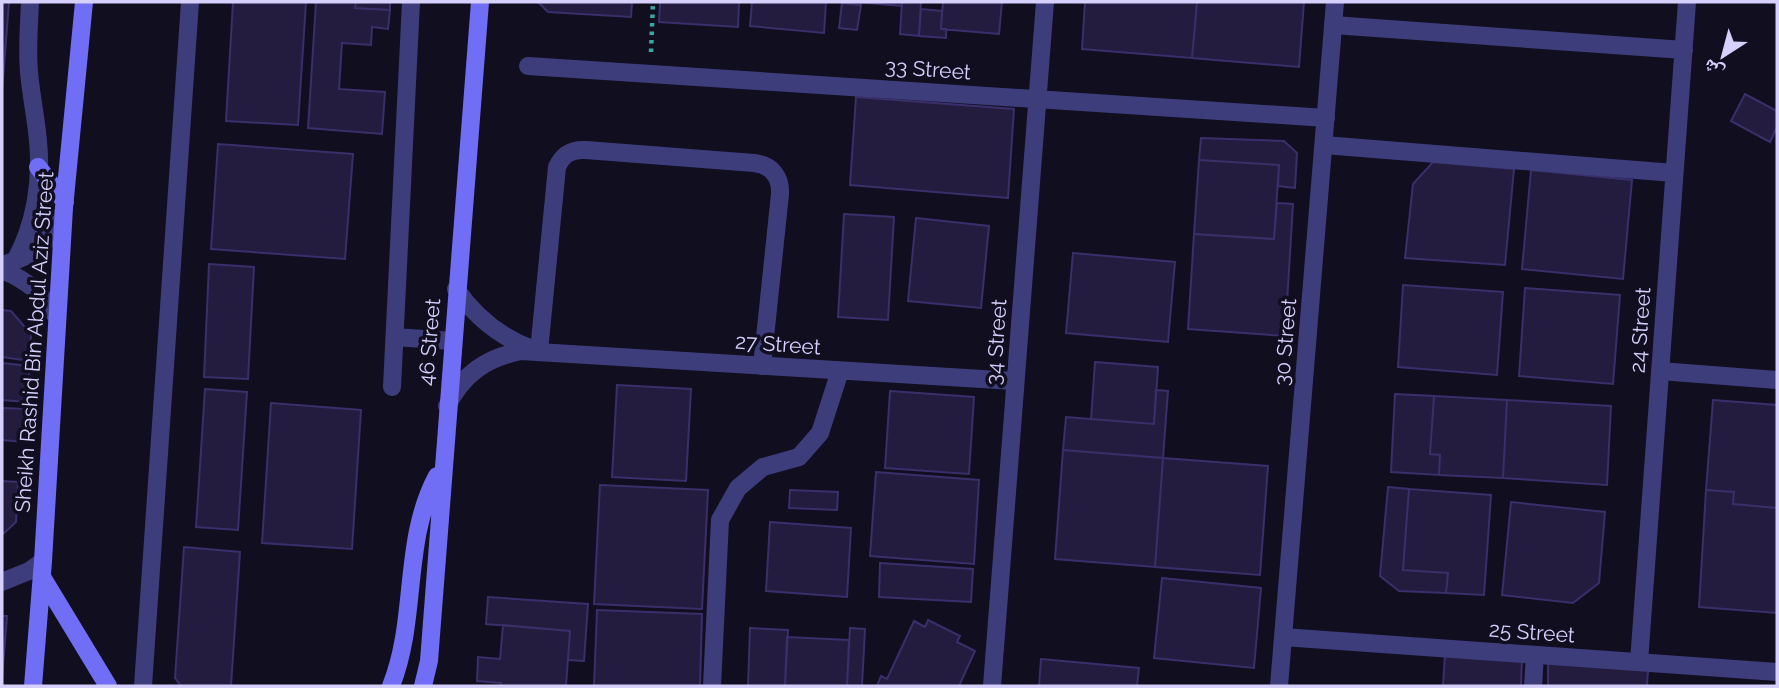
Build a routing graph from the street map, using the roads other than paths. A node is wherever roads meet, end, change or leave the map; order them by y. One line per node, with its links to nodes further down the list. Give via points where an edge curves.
1 (30, 2): 15 (street, via 29,68)
2 (84, 2): 17 (main road, Sheikh Rashid Bin Abdul Aziz Street)
3 (190, 2): 40 (street)
4 (411, 2): 21 (street)
5 (480, 2): 19 (main road, 46 Street)
6 (1045, 2): 12 (street, 34 Street)
7 (1335, 2): 9 (street, 30 Street)
8 (1687, 2): 10 (street, 24 Street)
9 (1334, 25): 10 (street); 13 (street, 30 Street)
10 (1684, 50): 16 (street, 24 Street)
11 (528, 66): 12 (street, 33 Street)
12 (1038, 99): 13 (street, 33 Street); 28 (street, 34 Street)
13 (1326, 118): 14 (street, 30 Street)
14 (1324, 145): 16 (street); 34 (street, 30 Street)
15 (38, 167): 17 (main road); 18 (street, via 29,232)
16 (1674, 173): 26 (street, 24 Street)
17 (64, 205): 18 (street, via 51,236 29,256); 20 (main road, Sheikh Rashid Bin Abdul Aziz Street)
18 (6, 266): 20 (street, via 35,288)
19 (456, 289): 22 (main road, 46 Street); 23 (street, 27 Street, via 495,331)
20 (56, 316): 32 (main road, Sheikh Rashid Bin Abdul Aziz Street)
21 (395, 337): 22 (street); 29 (street)
22 (452, 341): 30 (main road, 46 Street)
23 (539, 352): 24 (street, 27 Street); 24 (street, via 557,167 565,155 586,150 754,163 775,173 780,194); 30 (street, 27 Street, via 489,360 464,379)
24 (762, 366): 25 (street, 27 Street)
25 (840, 371): 28 (street, 27 Street); 43 (street, via 820,433 799,457 763,467 738,488 720,520)
26 (1660, 371): 27 (street); 36 (street, 24 Street)
27 (1777, 380)
28 (1015, 381): 44 (street, 34 Street)
29 (392, 387)
30 (447, 406): 31 (main road, 46 Street)
31 (442, 466): 41 (main road, via 420,520 402,649); 42 (main road, 46 Street)
32 (42, 569): 33 (street); 38 (main road, Sheikh Rashid Bin Abdul Aziz Street); 39 (main road)
33 (2, 582)
34 (1283, 637): 35 (street, 25 Street); 45 (street, 30 Street)
35 (1535, 654): 36 (street, 25 Street); 46 (street)
36 (1639, 662): 37 (street, 25 Street)
37 (1768, 676)
38 (33, 686)
39 (108, 686)
40 (143, 686)
41 (391, 686)
42 (424, 686)
43 (712, 686)
44 (992, 686)
45 (1279, 686)
46 (1533, 686)

